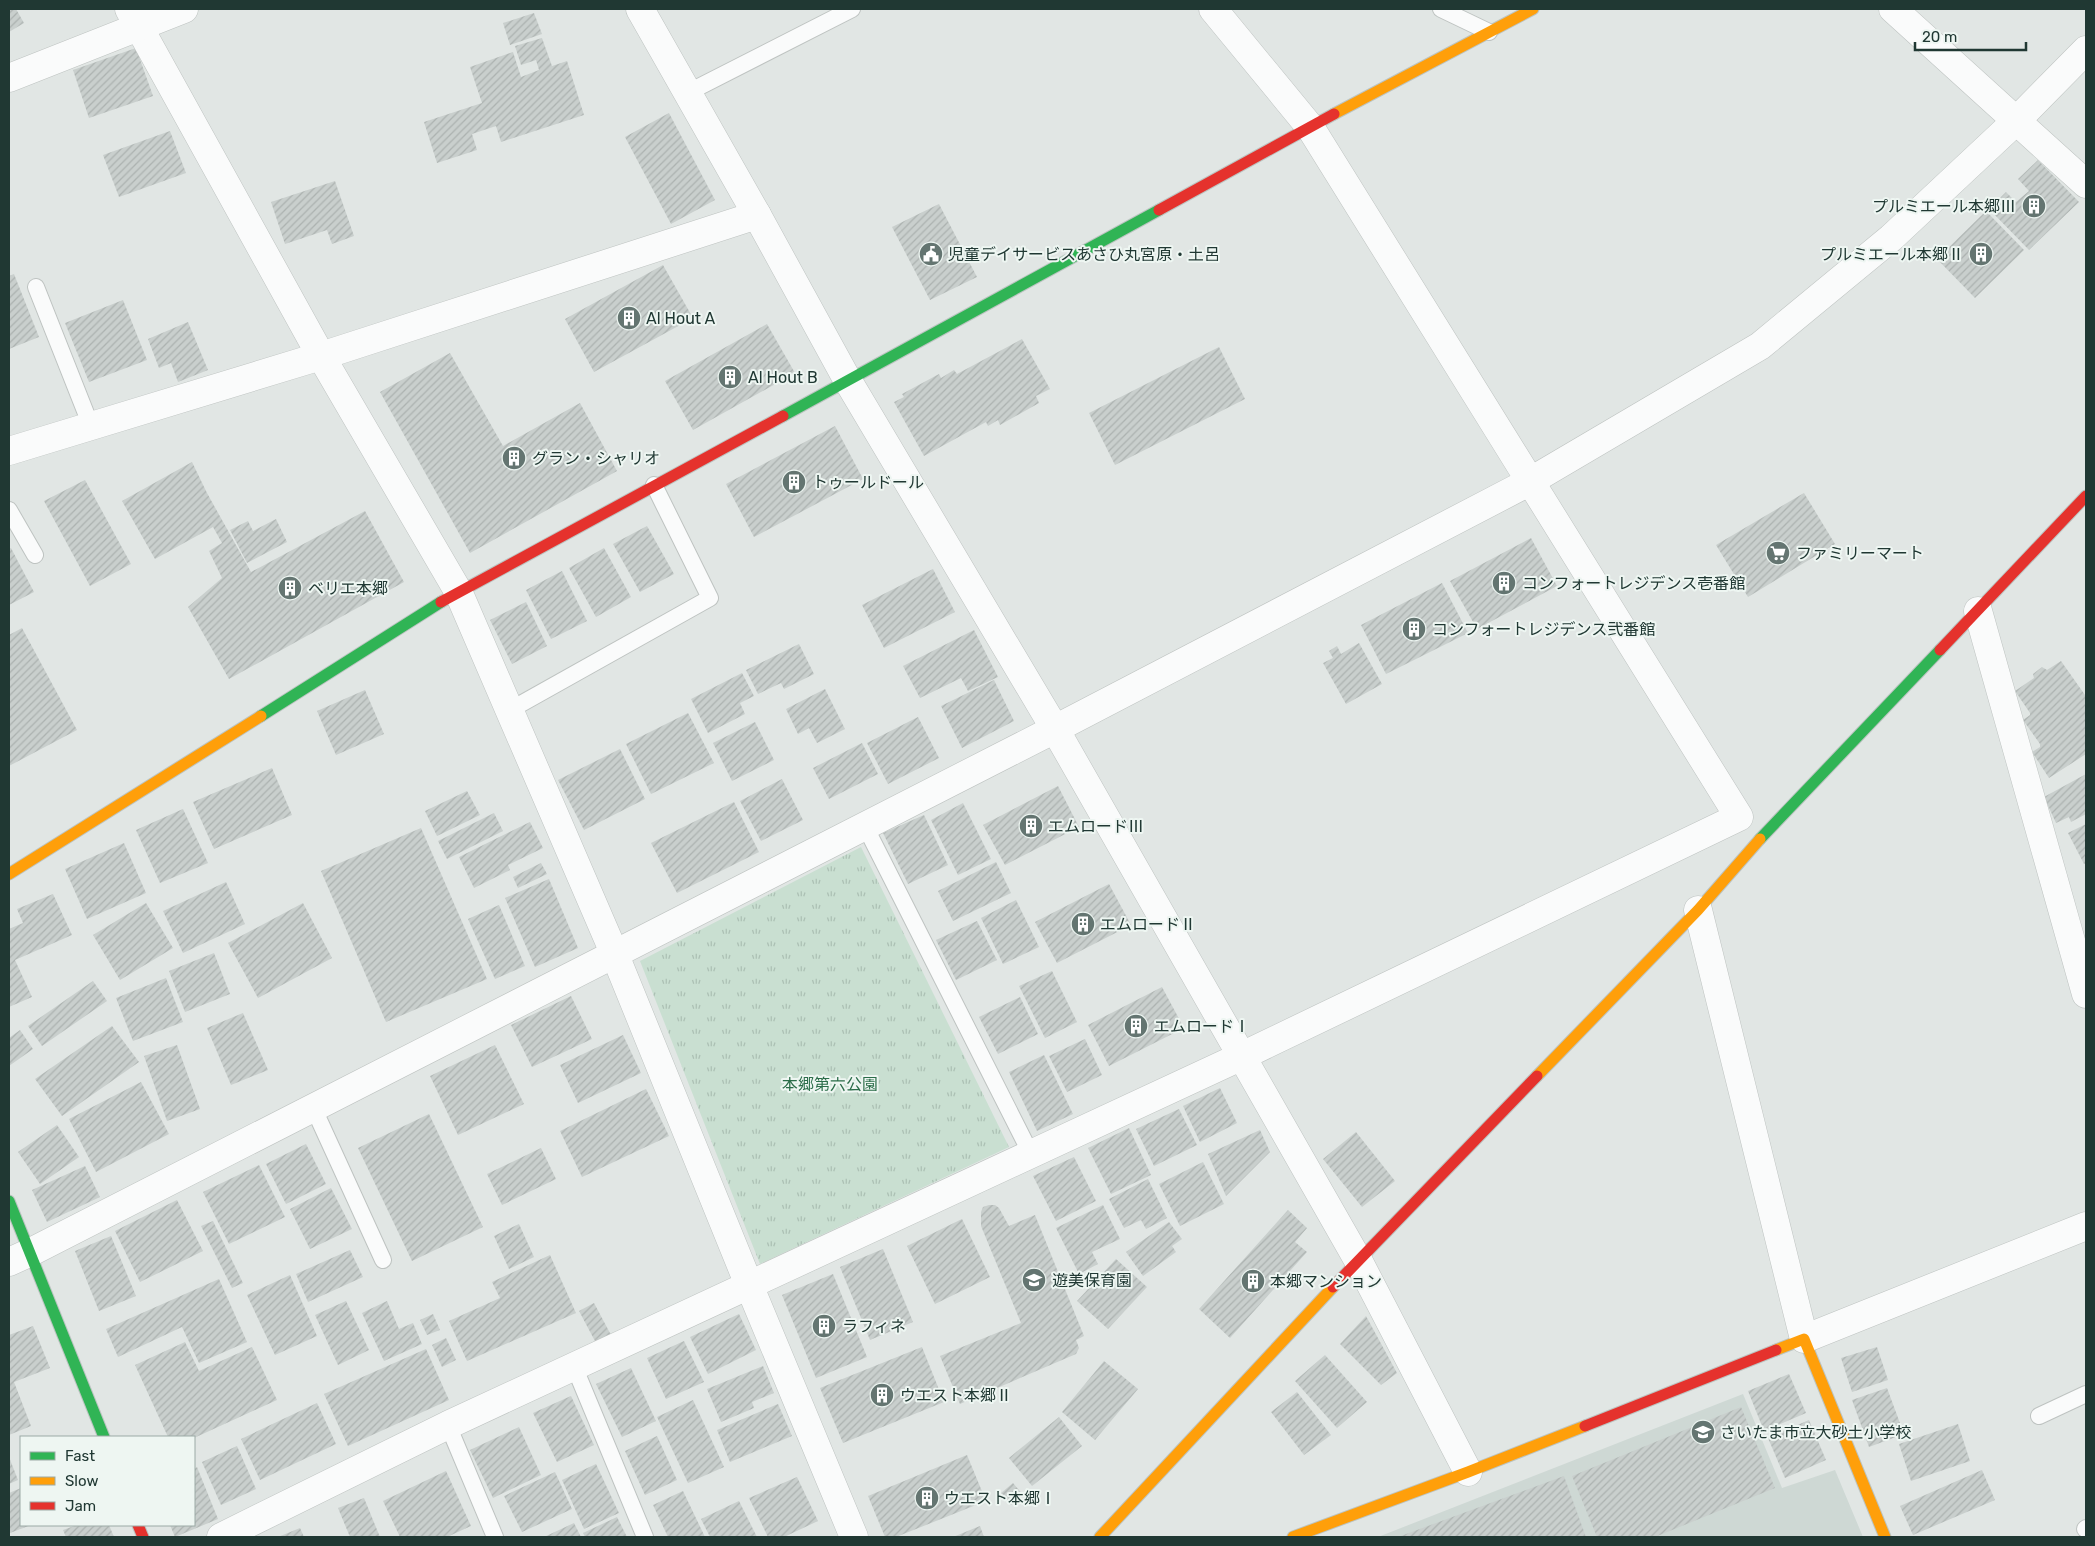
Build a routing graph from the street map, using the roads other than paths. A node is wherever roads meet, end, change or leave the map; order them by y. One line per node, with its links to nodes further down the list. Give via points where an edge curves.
1 (184, 9): 8 (street)
2 (640, 9): 12 (street)
3 (852, 9): 12 (lane)
4 (1213, 9): 14 (street)
5 (1441, 9): 9 (lane)
6 (1533, 9): 9 (street)
7 (1893, 9): 13 (street)
8 (134, 17): 11 (street); 18 (street)
9 (1489, 32): 14 (street)
10 (2086, 50): 13 (street)
11 (9, 78)
12 (687, 93): 16 (street)
13 (2016, 121): 15 (street); 22 (street, via 1890,238 1760,346)
14 (1310, 127): 19 (street); 22 (street)
15 (2086, 184)
16 (758, 215): 18 (street); 19 (street)
17 (36, 287): 20 (lane)
18 (321, 356): 20 (street); 27 (street)
19 (848, 381): 23 (street); 30 (street)
20 (91, 426): 21 (street)
21 (9, 451)
22 (1530, 482): 30 (street); 31 (street)
23 (654, 485): 27 (street); 29 (lane, via 710,598)
24 (2086, 496): 28 (street)
25 (9, 510): 26 (lane)
26 (35, 555)
27 (458, 590): 29 (street); 34 (street)
28 (1978, 611): 33 (street); 37 (street)
29 (510, 710): 36 (street)
30 (1055, 729): 32 (street); 38 (street)
31 (1740, 817): 33 (street); 38 (street)
32 (865, 826): 36 (street); 40 (lane)
33 (1764, 835): 35 (street)
34 (9, 874)
35 (1698, 910): 45 (street); 47 (street)
36 (615, 955): 39 (street); 46 (street)
37 (2086, 994)
38 (1242, 1056): 40 (street); 45 (street)
39 (314, 1109): 43 (street); 44 (lane)
40 (1031, 1154): 46 (street)
41 (9, 1201): 43 (street)
42 (2086, 1226): 47 (street)
43 (20, 1257): 52 (street)
44 (383, 1260)
45 (1358, 1260): 53 (street); 58 (street)
46 (749, 1285): 48 (street); 57 (street)
47 (1804, 1339): 53 (street); 60 (street)
48 (574, 1366): 51 (street); 56 (lane)
49 (2086, 1394): 50 (lane)
50 (2039, 1416)
51 (448, 1425): 54 (street); 55 (lane)
52 (104, 1436)
53 (1468, 1472): 59 (street)
54 (221, 1537)
55 (495, 1537)
56 (645, 1537)
57 (854, 1537)
58 (1100, 1537)
59 (1293, 1537)
60 (1885, 1537)

